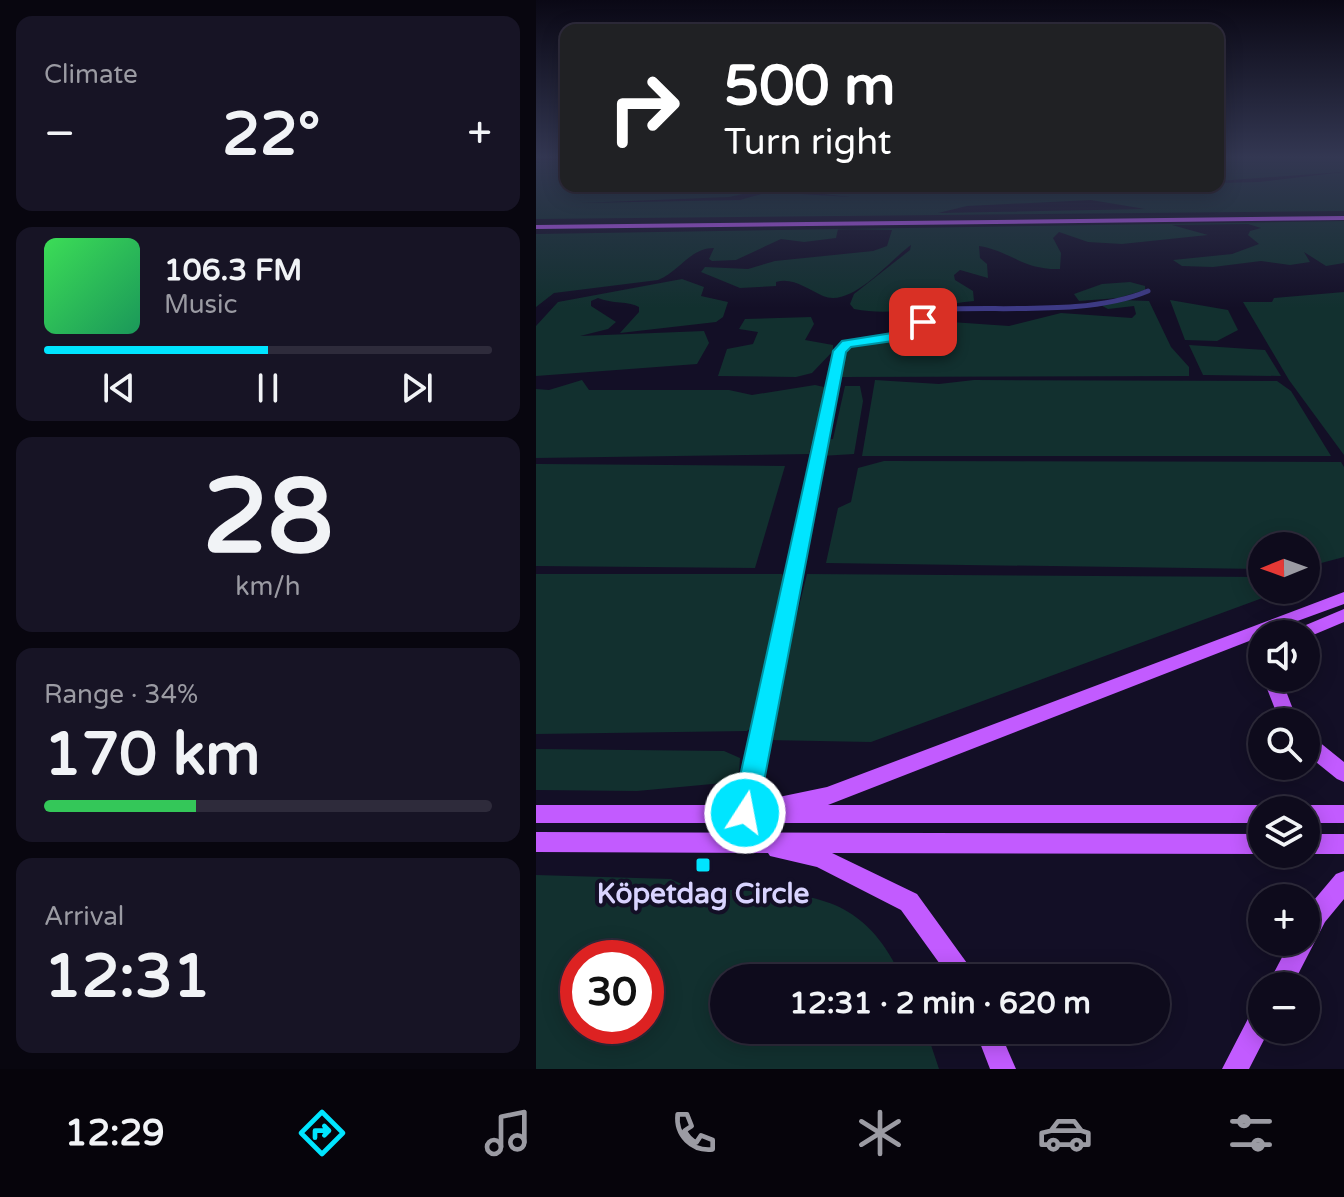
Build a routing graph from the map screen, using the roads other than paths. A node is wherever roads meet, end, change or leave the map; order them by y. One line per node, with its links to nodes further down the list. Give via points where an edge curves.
1 (1344, 216): 2 (main road); 2 (main road)
2 (536, 227)
3 (1148, 291): 9 (street, via 1137,298 1063,305 933,309 923,312 922,324 895,337 843,345)
4 (1344, 598): 9 (main road, via 827,796)
5 (1344, 615): 6 (main road)
6 (1320, 625)
7 (1320, 754): 8 (main road)
8 (1344, 773)
9 (745, 813): 10 (main road); 11 (main road)
10 (536, 814)
11 (1248, 814)
12 (1320, 814): 13 (main road)
13 (1344, 814)
14 (536, 842): 15 (main road)
15 (733, 842): 16 (main road); 21 (main road, via 819,857 909,902)
16 (1248, 844)
17 (1320, 844): 18 (main road)
18 (1344, 844)
19 (1344, 882): 20 (main road)
20 (1320, 910)
21 (954, 964)
22 (993, 1044): 24 (main road)
23 (1248, 1044): 25 (main road)
24 (1003, 1069)
25 (1235, 1069)

